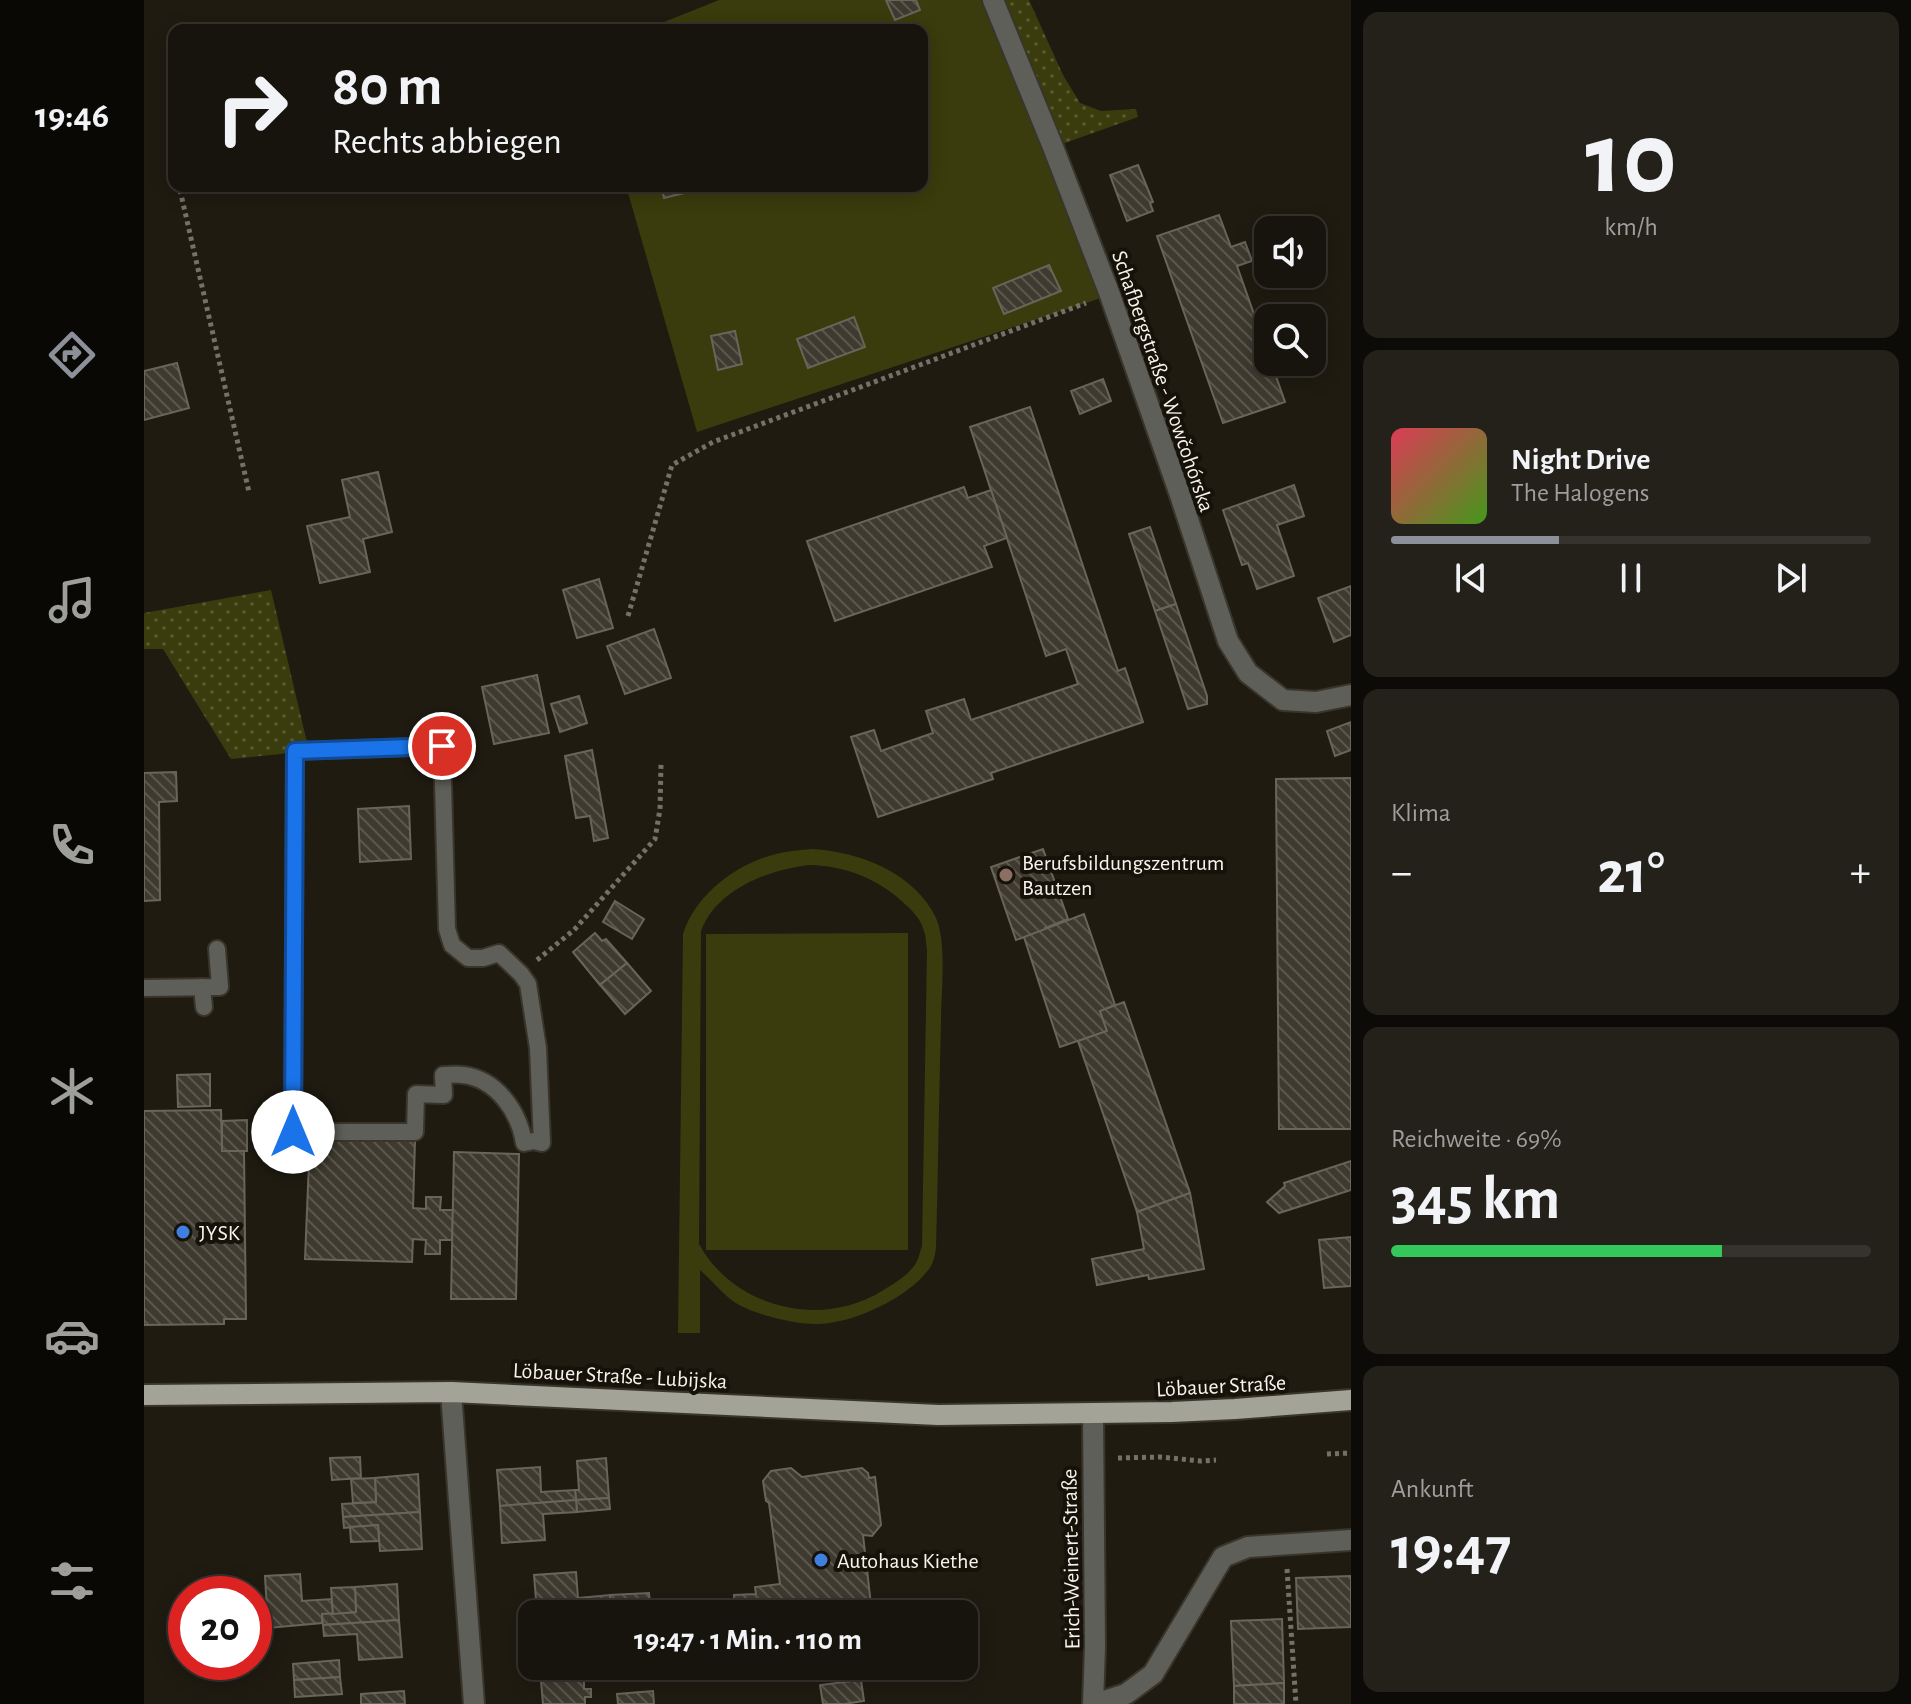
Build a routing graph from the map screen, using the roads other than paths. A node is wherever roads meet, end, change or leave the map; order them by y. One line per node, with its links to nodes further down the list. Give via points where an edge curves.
1 (993, 0): 2 (street, Schafbergstraße - Wowčohórska, via 1110,295 1228,641 1248,673 1283,700 1316,702)
2 (1351, 695)
3 (217, 949): 5 (lane, via 220,987)
4 (521, 974): 4 (lane, via 499,953 468,958 452,945 447,929 442,746 295,751 293,1132 415,1132 416,1094 444,1095 443,1075 465,1075 497,1090 513,1109 524,1143 542,1143 538,1048 528,984)
5 (202, 987): 6 (lane); 7 (lane)
6 (144, 988)
7 (204, 1007)
8 (451, 1392): 9 (main road, Löbauer Straße - Lubijska); 11 (main road, Löbauer Straße - Lubijska, via 938,1415); 13 (street)
9 (144, 1395)
10 (1351, 1400): 11 (main road, Löbauer Straße)
11 (1093, 1414): 14 (street, Erich-Weinert-Straße)
12 (1351, 1540): 14 (street, Erich-Weinert-Straße, via 1248,1547 1223,1557 1153,1674 1126,1694)
13 (474, 1704)
14 (1094, 1704)

